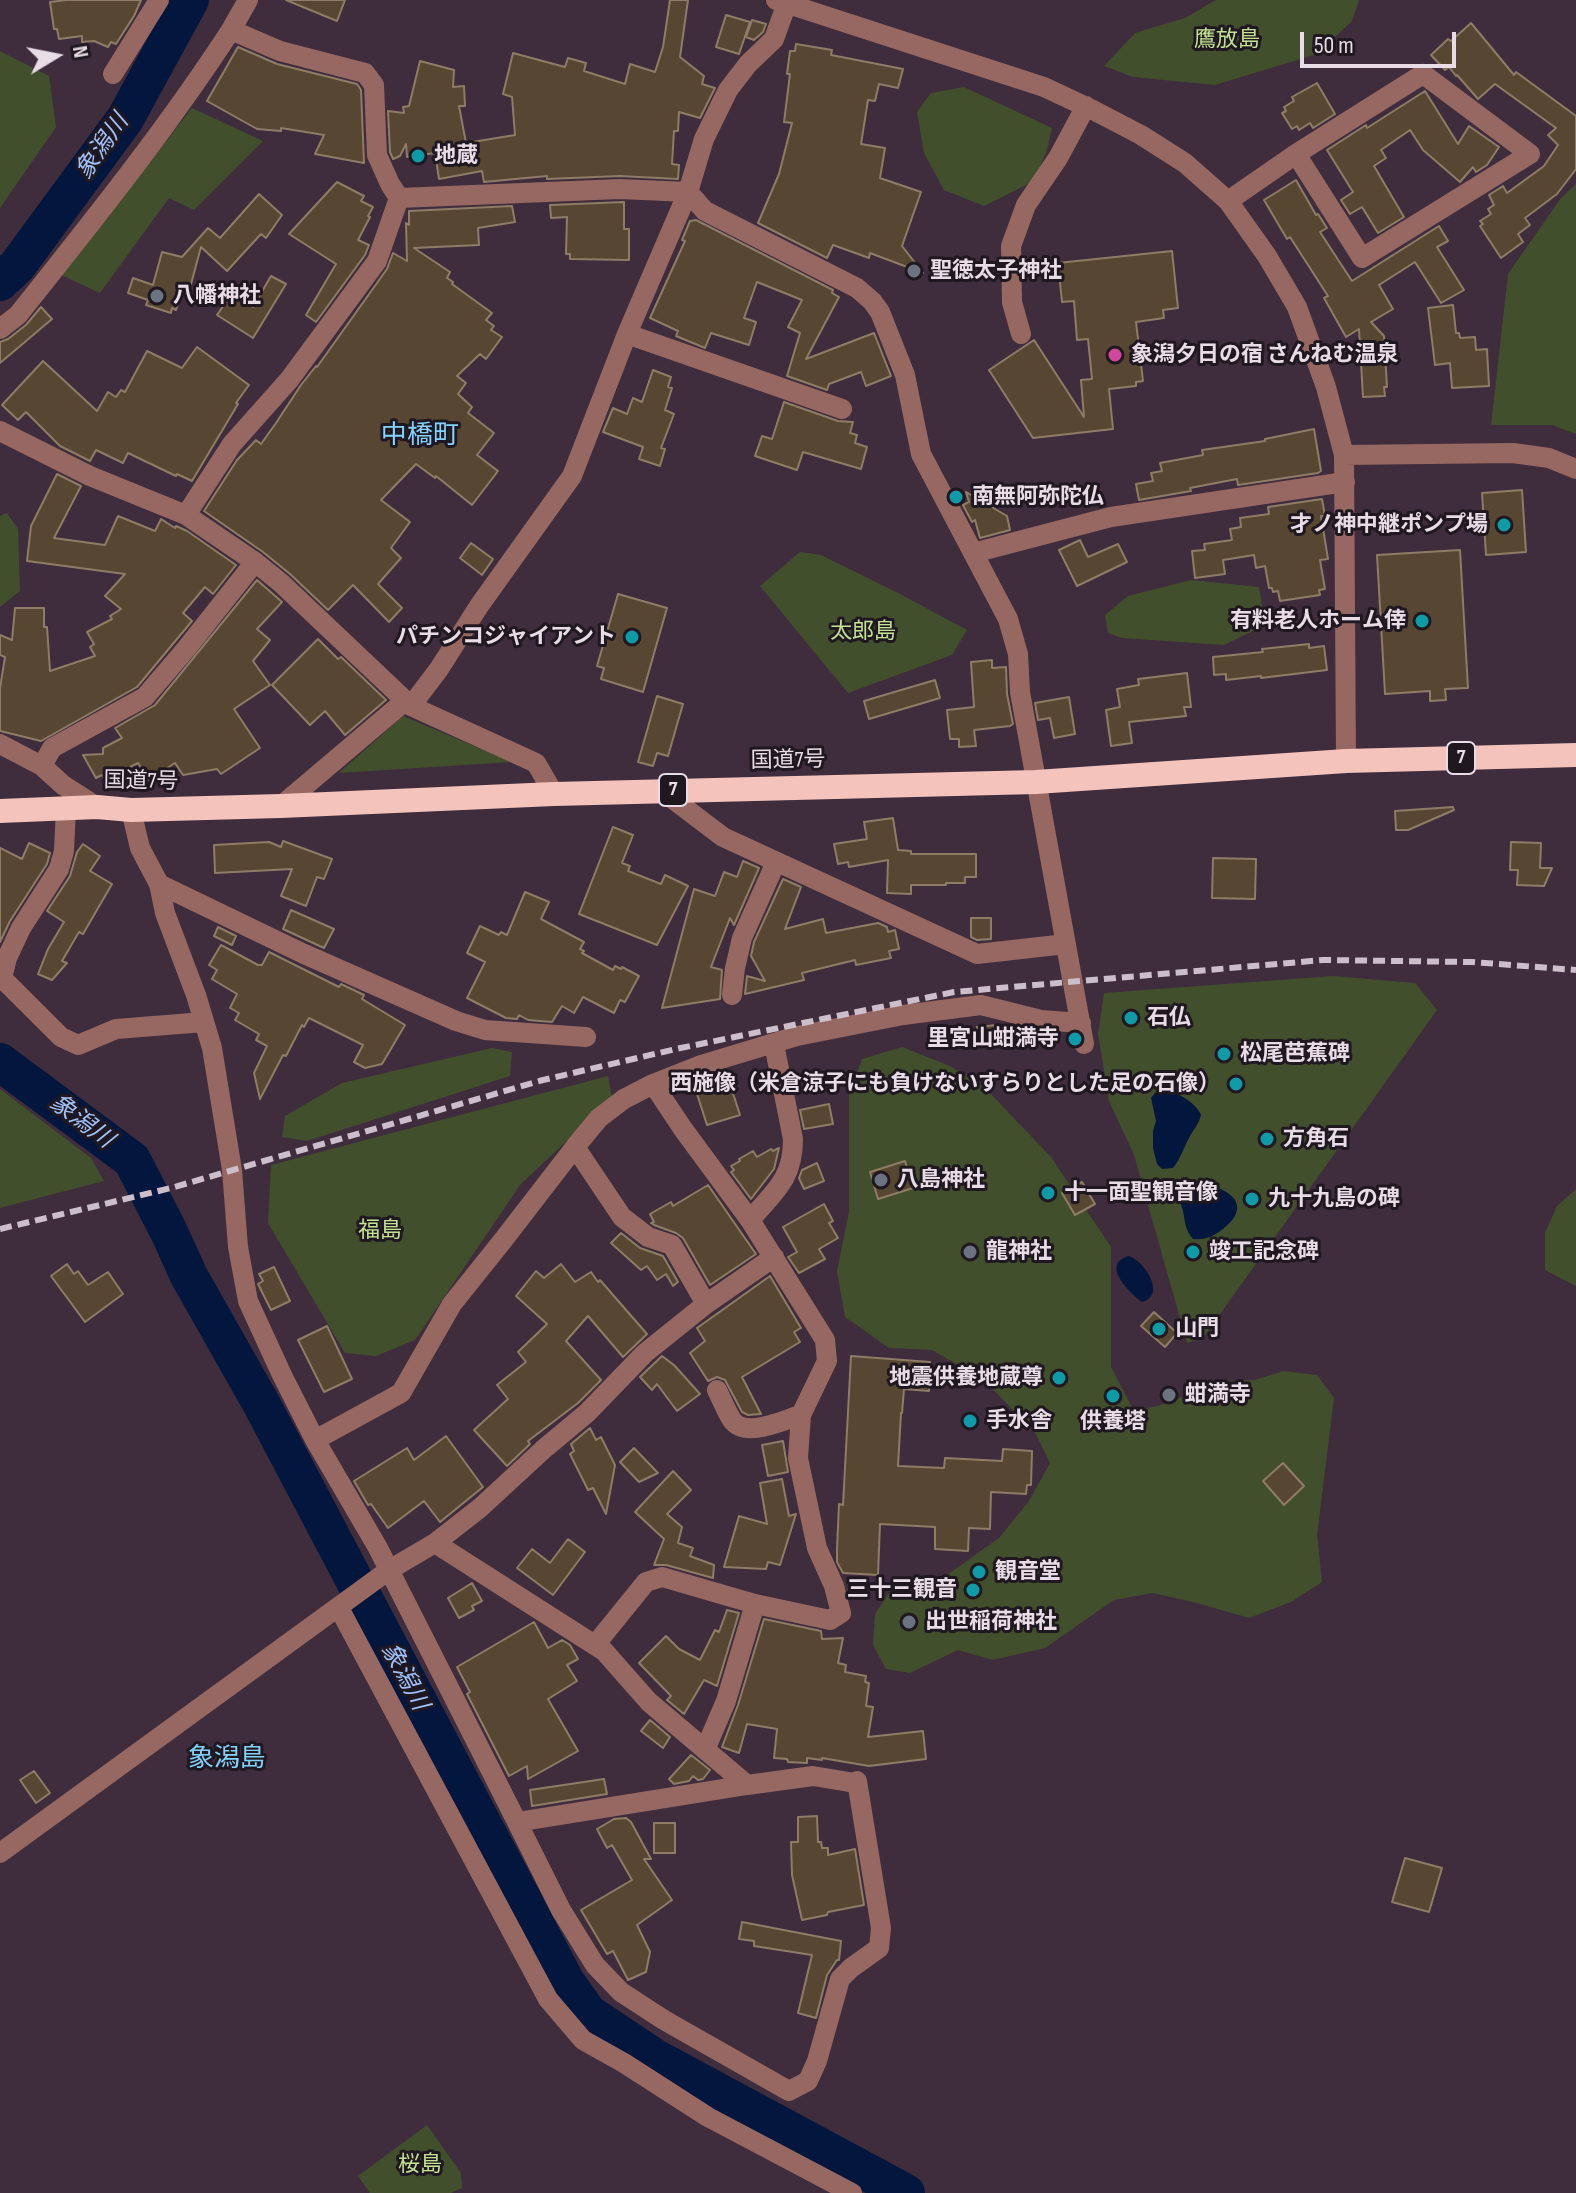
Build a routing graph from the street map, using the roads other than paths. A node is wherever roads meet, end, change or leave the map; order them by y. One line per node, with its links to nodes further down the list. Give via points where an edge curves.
1 (159, 0): 5 (street)
2 (248, 0): 4 (street)
3 (781, 2): 6 (street, via 1044,87); 8 (street, via 774,39 728,90 704,139)
4 (231, 30): 9 (street, via 280,51 365,73 374,85 377,155); 11 (street, via 136,166 18,315)
5 (113, 74)
6 (1086, 106): 10 (street, via 1185,163); 13 (street, via 1026,205 1011,246 1012,302)
7 (1296, 154): 7 (street, via 1423,74 1530,154 1362,258); 10 (street)
8 (688, 192): 9 (street, via 620,189); 12 (street); 20 (street, via 705,211 857,288 872,301 905,375 921,454)
9 (399, 198): 19 (street, via 377,261 289,380 232,444)
10 (1228, 201): 16 (street, via 1297,307)
11 (0, 329)
12 (627, 334): 14 (street); 22 (street, via 572,476 439,669)
13 (1021, 334)
14 (842, 409)
15 (0, 431): 19 (street)
16 (1344, 455): 17 (street, via 1513,453 1549,458); 18 (street)
17 (1576, 469)
18 (1345, 482): 20 (street, via 1111,517); 25 (street)
19 (186, 515): 21 (street)
20 (973, 553): 27 (street, via 1008,619 1018,654)
21 (255, 562): 22 (street); 26 (street, via 145,697 52,748)
22 (408, 704): 29 (street, via 536,763); 30 (street)
23 (0, 744): 26 (street)
24 (1576, 755): 25 (highway, 国道7号 / 7)
25 (1346, 761): 27 (highway, 国道7号 / 7)
26 (42, 766): 31 (street)
27 (1036, 782): 28 (highway, 国道7号 / 7); 37 (street)
28 (661, 790): 29 (highway, 国道7号 / 7); 35 (street, via 723,837)
29 (554, 794): 30 (highway, 国道7号 / 7)
30 (281, 806): 33 (highway, 国道7号 / 7)
31 (97, 807): 32 (highway, 国道7号 / 7); 33 (highway, 国道7号 / 7)
32 (66, 808): 34 (highway, 国道7号 / 7); 39 (street, via 59,869 21,928 2,978 61,1037 78,1045 116,1029)
33 (131, 810): 36 (street, via 140,848)
34 (0, 811)
35 (776, 862): 37 (street, via 977,954); 38 (street, via 742,938)
36 (159, 884): 39 (street); 41 (street, via 456,1021 485,1030)
37 (1066, 944): 40 (street)
38 (732, 995)
39 (204, 1022): 51 (street, via 225,1121 248,1301)
40 (1081, 1023): 42 (street, via 1041,1020 981,1005 903,1015); 43 (street)
41 (586, 1037)
42 (774, 1044): 44 (street); 46 (street, via 793,1155 790,1170)
43 (1084, 1044)
44 (653, 1084): 45 (street, via 599,1118); 46 (street)
45 (575, 1147): 48 (street, via 622,1217 648,1237 672,1245); 51 (street, via 452,1304 401,1393)
46 (750, 1220): 47 (street)
47 (774, 1257): 48 (street); 50 (street, via 825,1340 827,1361)
48 (706, 1304): 52 (street)
49 (717, 1390): 50 (street, via 741,1427 756,1429)
50 (801, 1415): 54 (street, via 798,1458 817,1548 841,1613 830,1620)
51 (315, 1440): 53 (street)
52 (435, 1543): 53 (street); 56 (street)
53 (389, 1571): 55 (street); 59 (street)
54 (755, 1604): 56 (street, via 662,1577 646,1582); 57 (street)
55 (339, 1608): 60 (street); 61 (street, via 548,1999 583,2040 708,2117)
56 (595, 1645): 57 (street)
57 (705, 1750): 58 (street)
58 (747, 1785): 59 (street); 59 (street, via 813,1776 853,1781 881,1928 879,1948 840,1979 808,2081 789,2091 621,1992 595,1965 561,1910)
59 (517, 1822)
60 (0, 1853)
61 (852, 2193)

